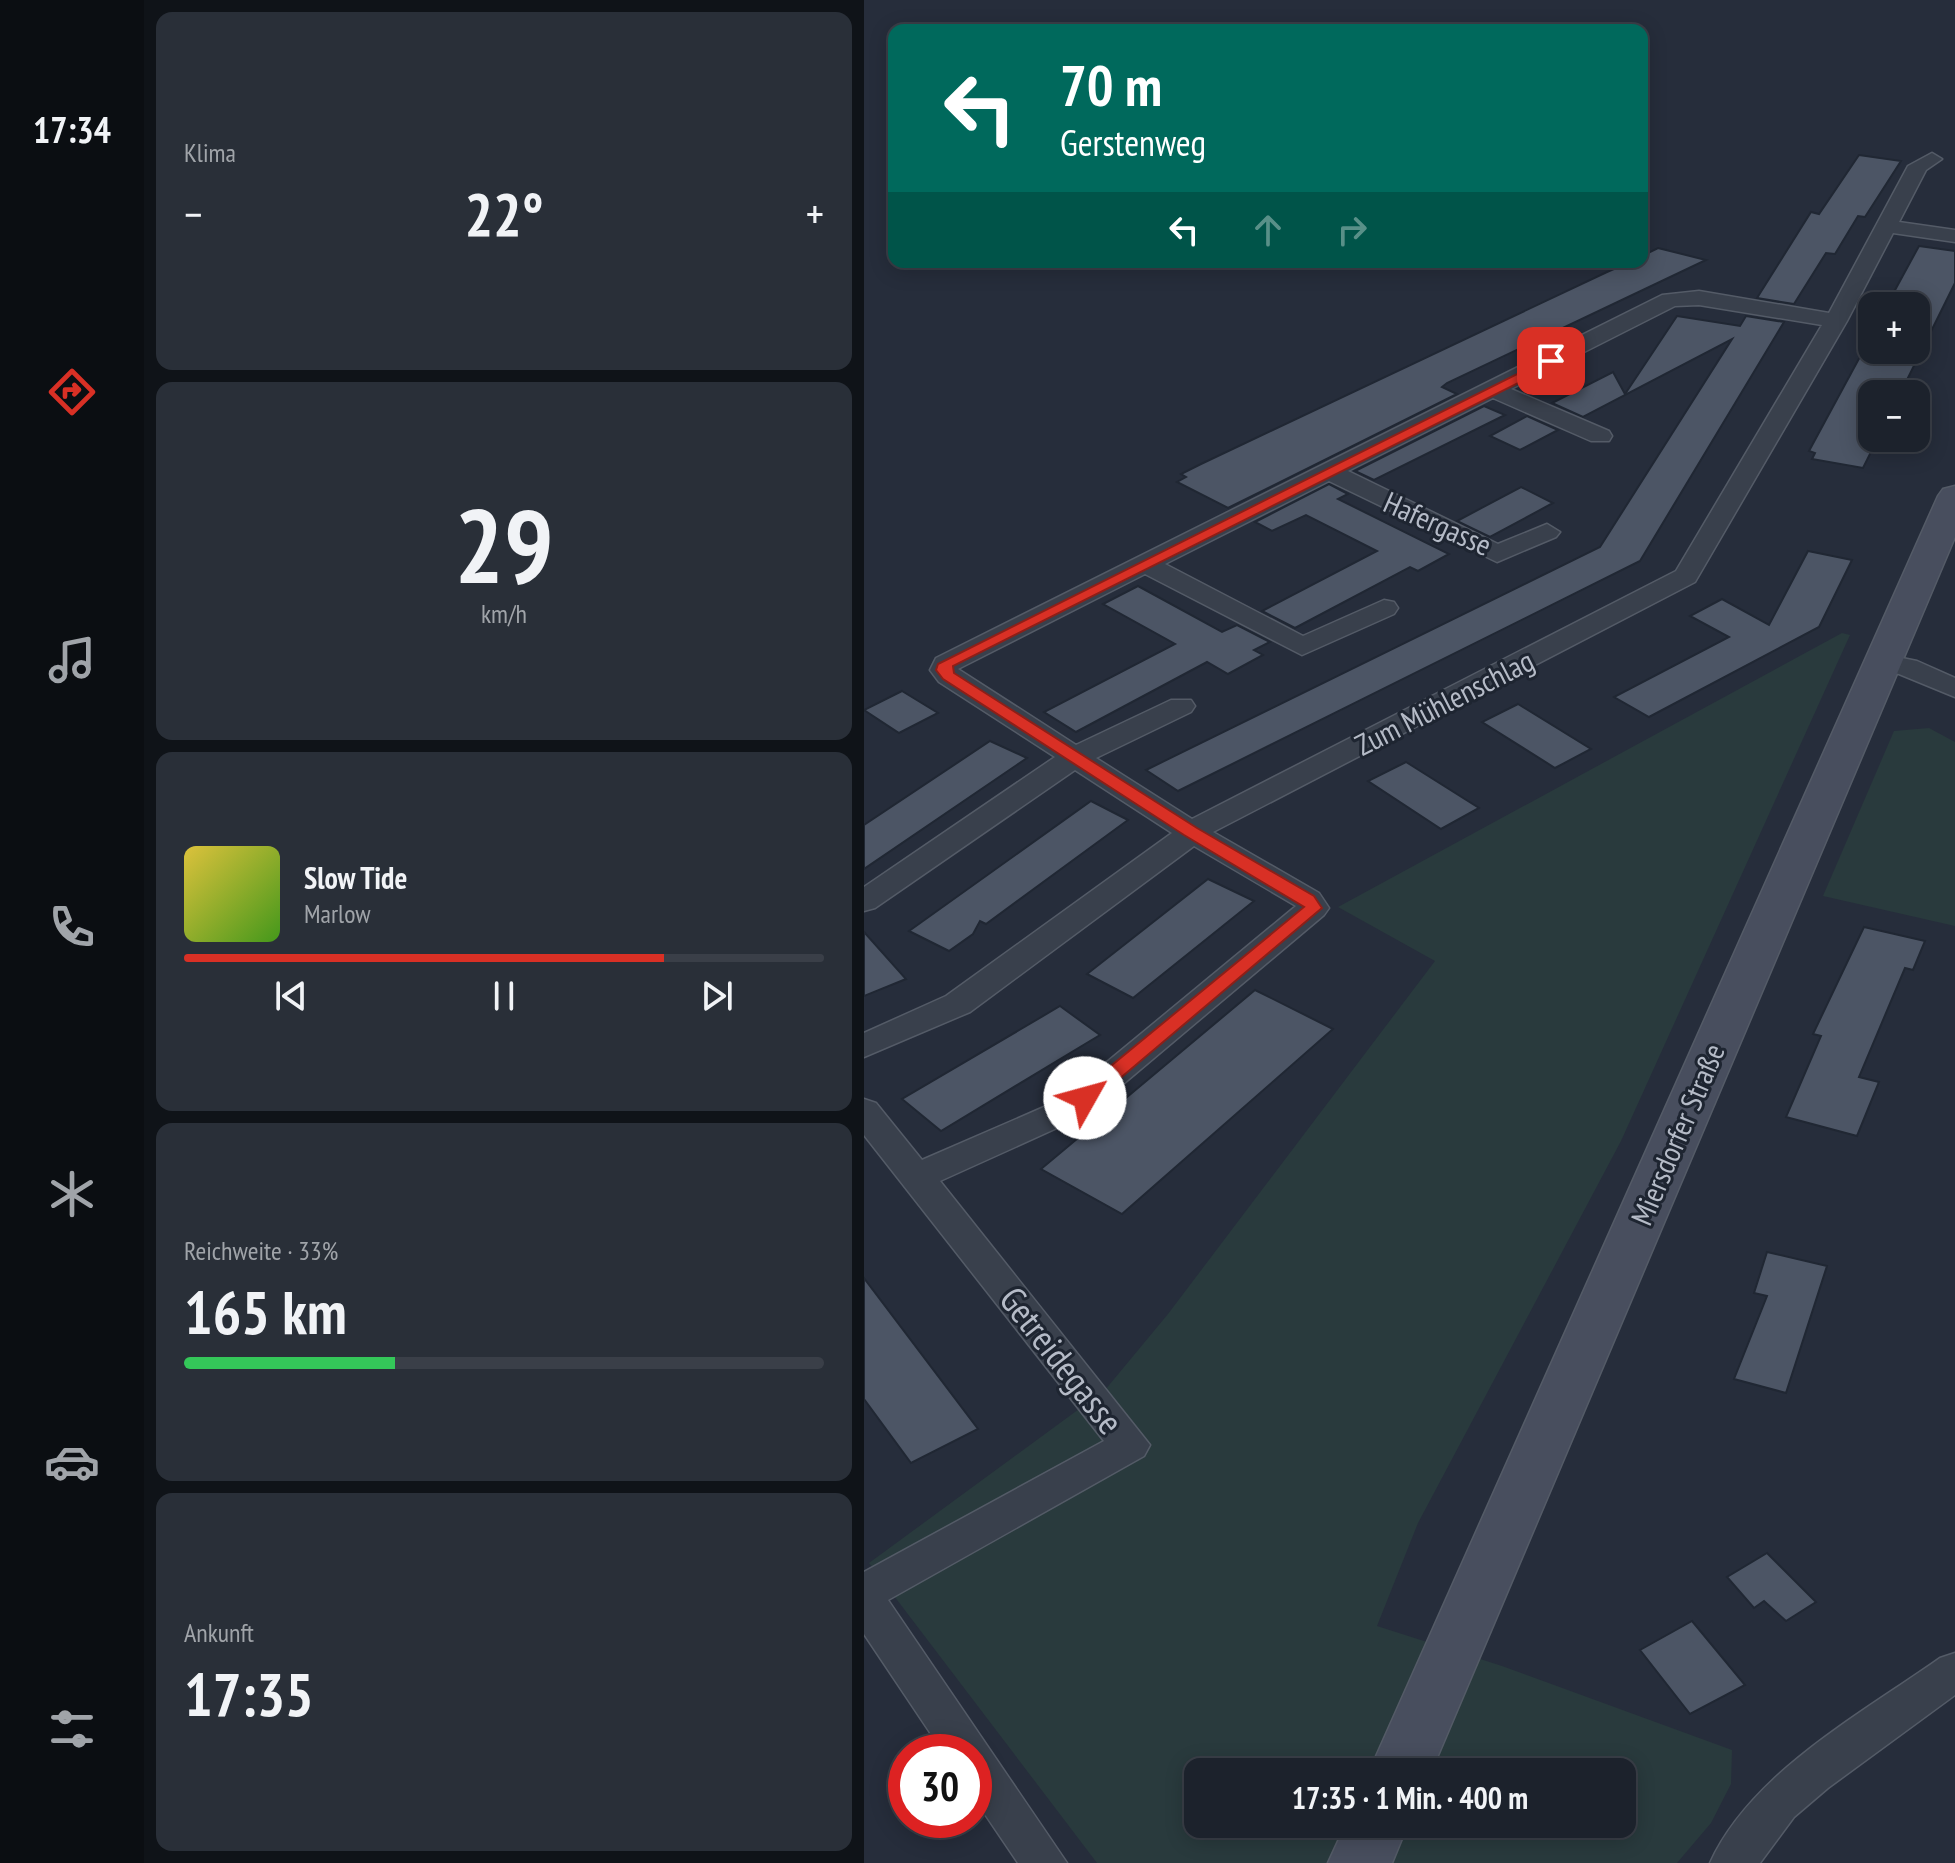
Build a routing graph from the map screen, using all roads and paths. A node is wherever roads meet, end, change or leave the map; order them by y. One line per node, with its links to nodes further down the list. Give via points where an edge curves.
1 (1932, 159): 2 (street, Zum Mühlenschlag, via 1918,166)
2 (1886, 226): 3 (street); 4 (street, Zum Mühlenschlag)
3 (1955, 236)
4 (1836, 321): 5 (street, via 1678,298); 16 (street, Zum Mühlenschlag, via 1686,576)
5 (1494, 390): 6 (street); 7 (street)
6 (1600, 436)
7 (1330, 472): 9 (street, Hafergasse, via 1497,554); 10 (street)
8 (1955, 496): 12 (street, Miersdorfer Straße)
9 (1547, 532)
10 (1147, 565): 11 (street, via 1302,647); 15 (street, via 946,664 949,676)
11 (1384, 608)
12 (1882, 662): 13 (street); 24 (street, Miersdorfer Straße)
13 (1955, 689)
14 (1181, 706): 15 (street)
15 (1074, 757): 16 (street); 17 (street)
16 (1191, 832): 18 (street, Zum Mühlenschlag, via 958,1004); 20 (street, via 1308,900 1313,908 1085,1098)
17 (864, 901)
18 (864, 1046)
19 (864, 1111): 20 (street, Getreidegasse)
20 (916, 1177): 21 (street, Getreidegasse, via 1130,1445)
21 (864, 1596): 23 (street)
22 (1955, 1671): 29 (street, via 1778,1803)
23 (956, 1734)
24 (1406, 1758)
25 (992, 1786): 27 (street)
26 (1371, 1838): 28 (street)
27 (1044, 1863)
28 (1360, 1863)
29 (1733, 1863)

